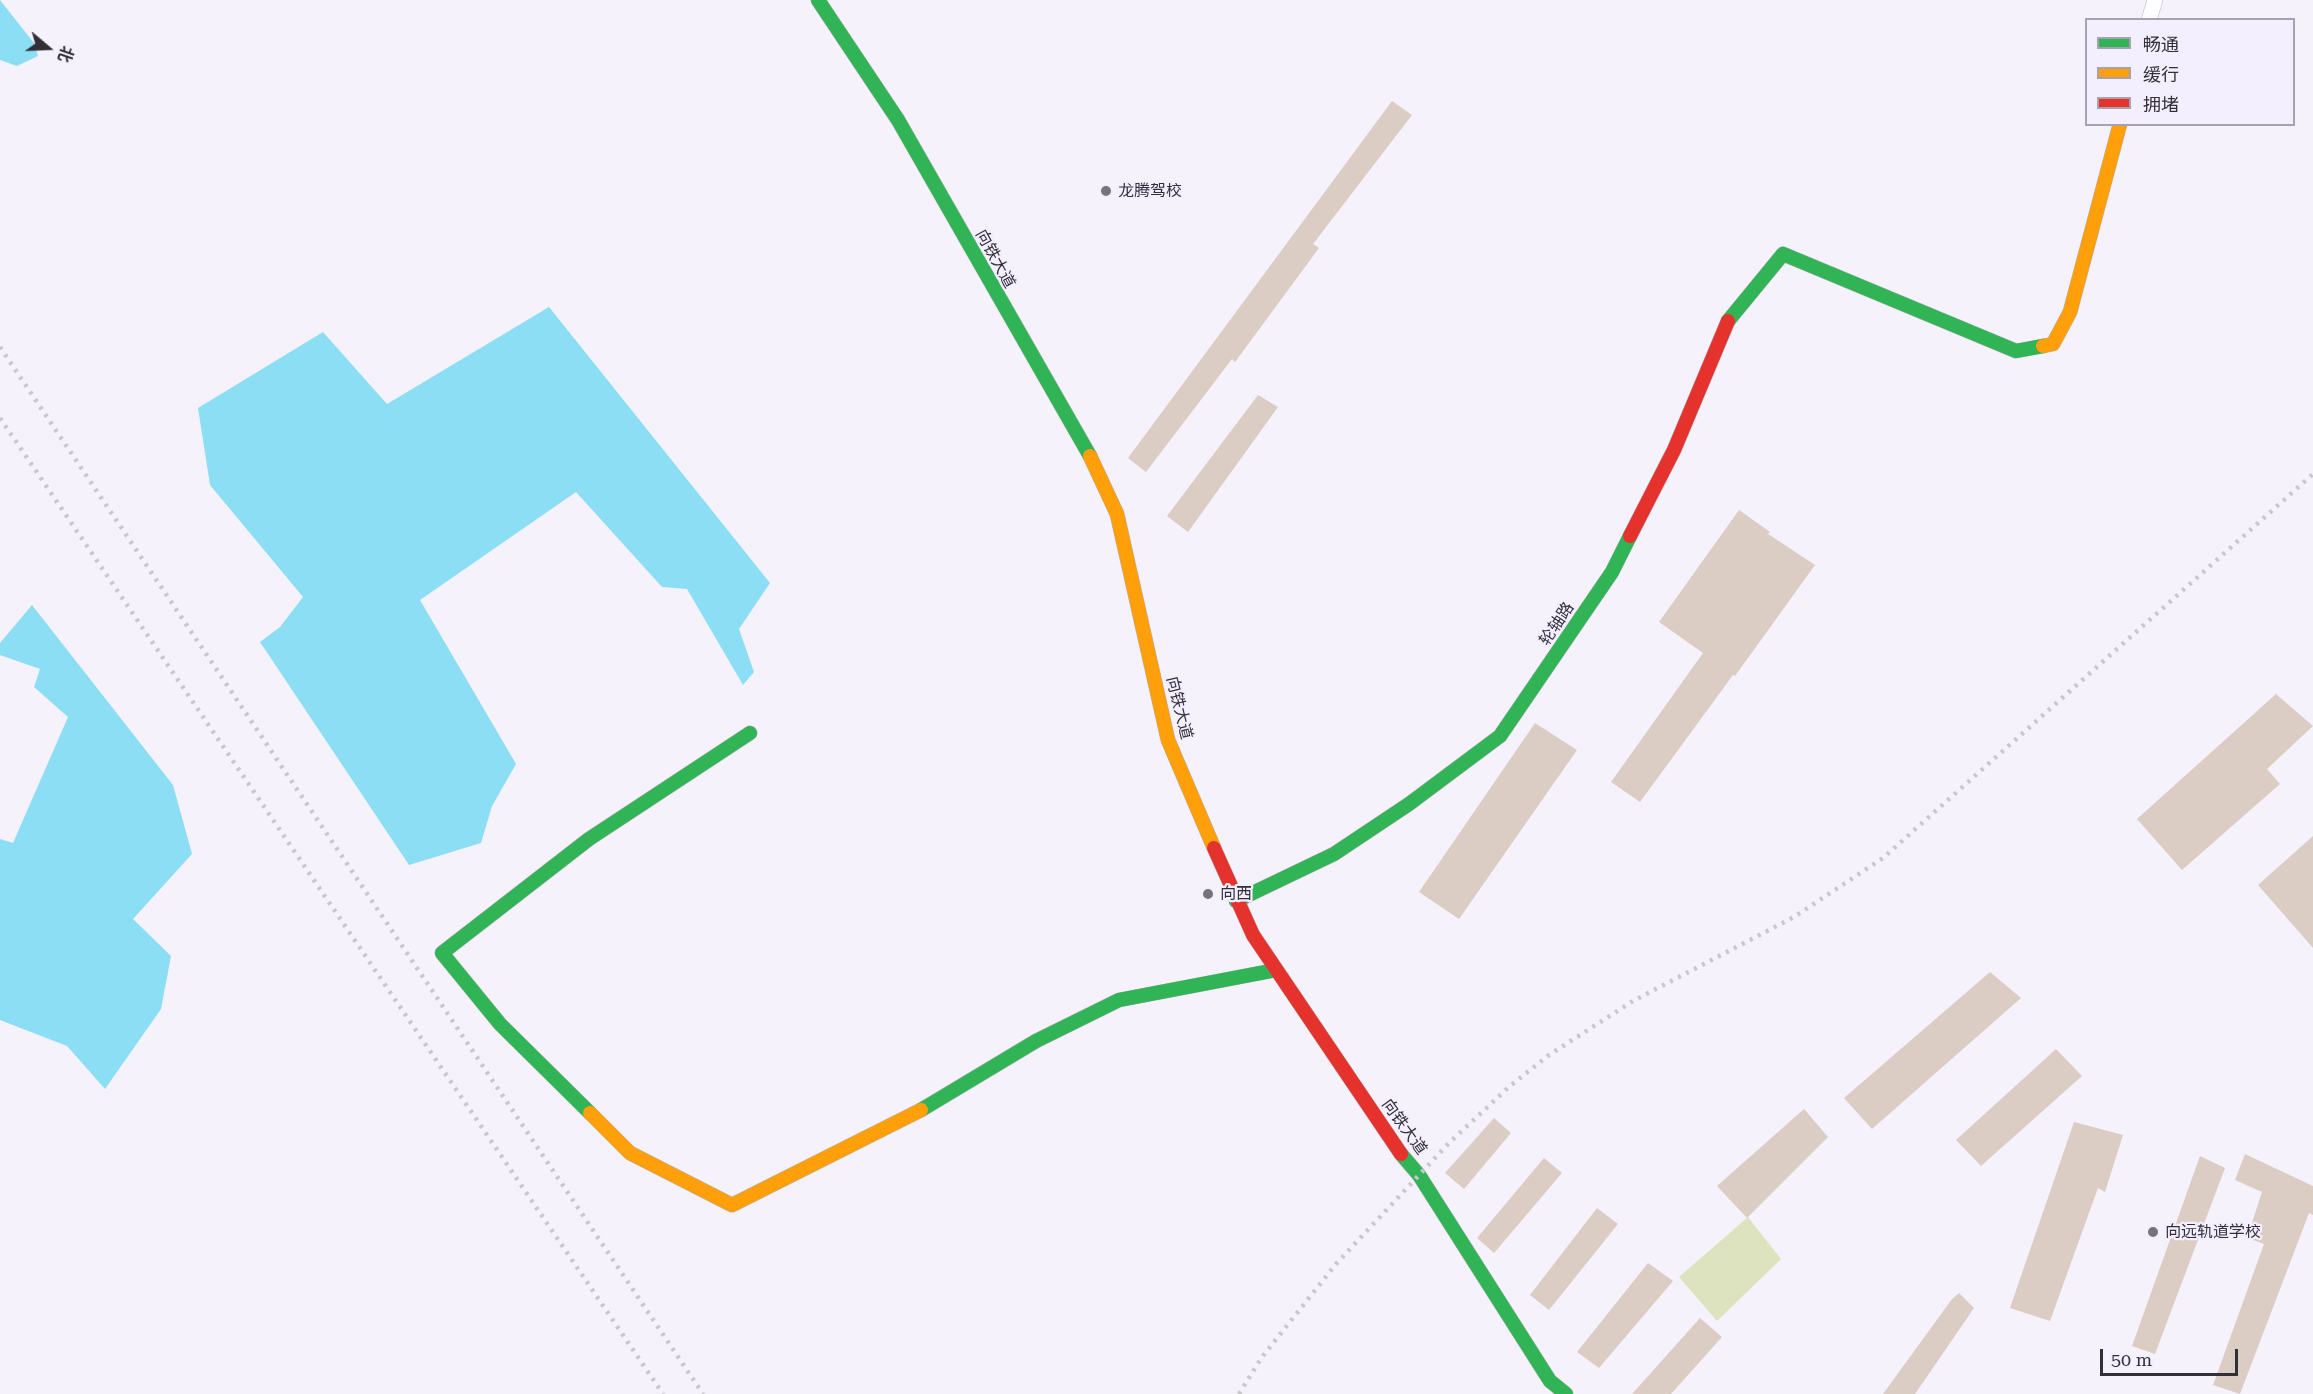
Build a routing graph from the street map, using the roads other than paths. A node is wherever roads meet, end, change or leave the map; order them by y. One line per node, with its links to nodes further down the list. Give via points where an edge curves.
1 (818, 0): 6 (street, 向铁大道, via 898,120 1093,461 1118,514 1168,740)
2 (2155, 0): 3 (street)
3 (2150, 18)
4 (2119, 126): 6 (street, 轮轴路, via 2070,312 2053,344 2016,351 1783,254 1728,321 1674,450 1612,572 1500,736 1334,854)
5 (750, 733): 7 (street, via 590,839 442,953 500,1024 630,1153 732,1205 897,1124 1036,1041 1119,1000)
6 (1236, 901): 7 (street, 向铁大道)
7 (1275, 970): 8 (street, 向铁大道, via 1401,1155 1419,1175 1550,1382)
8 (1566, 1394)

